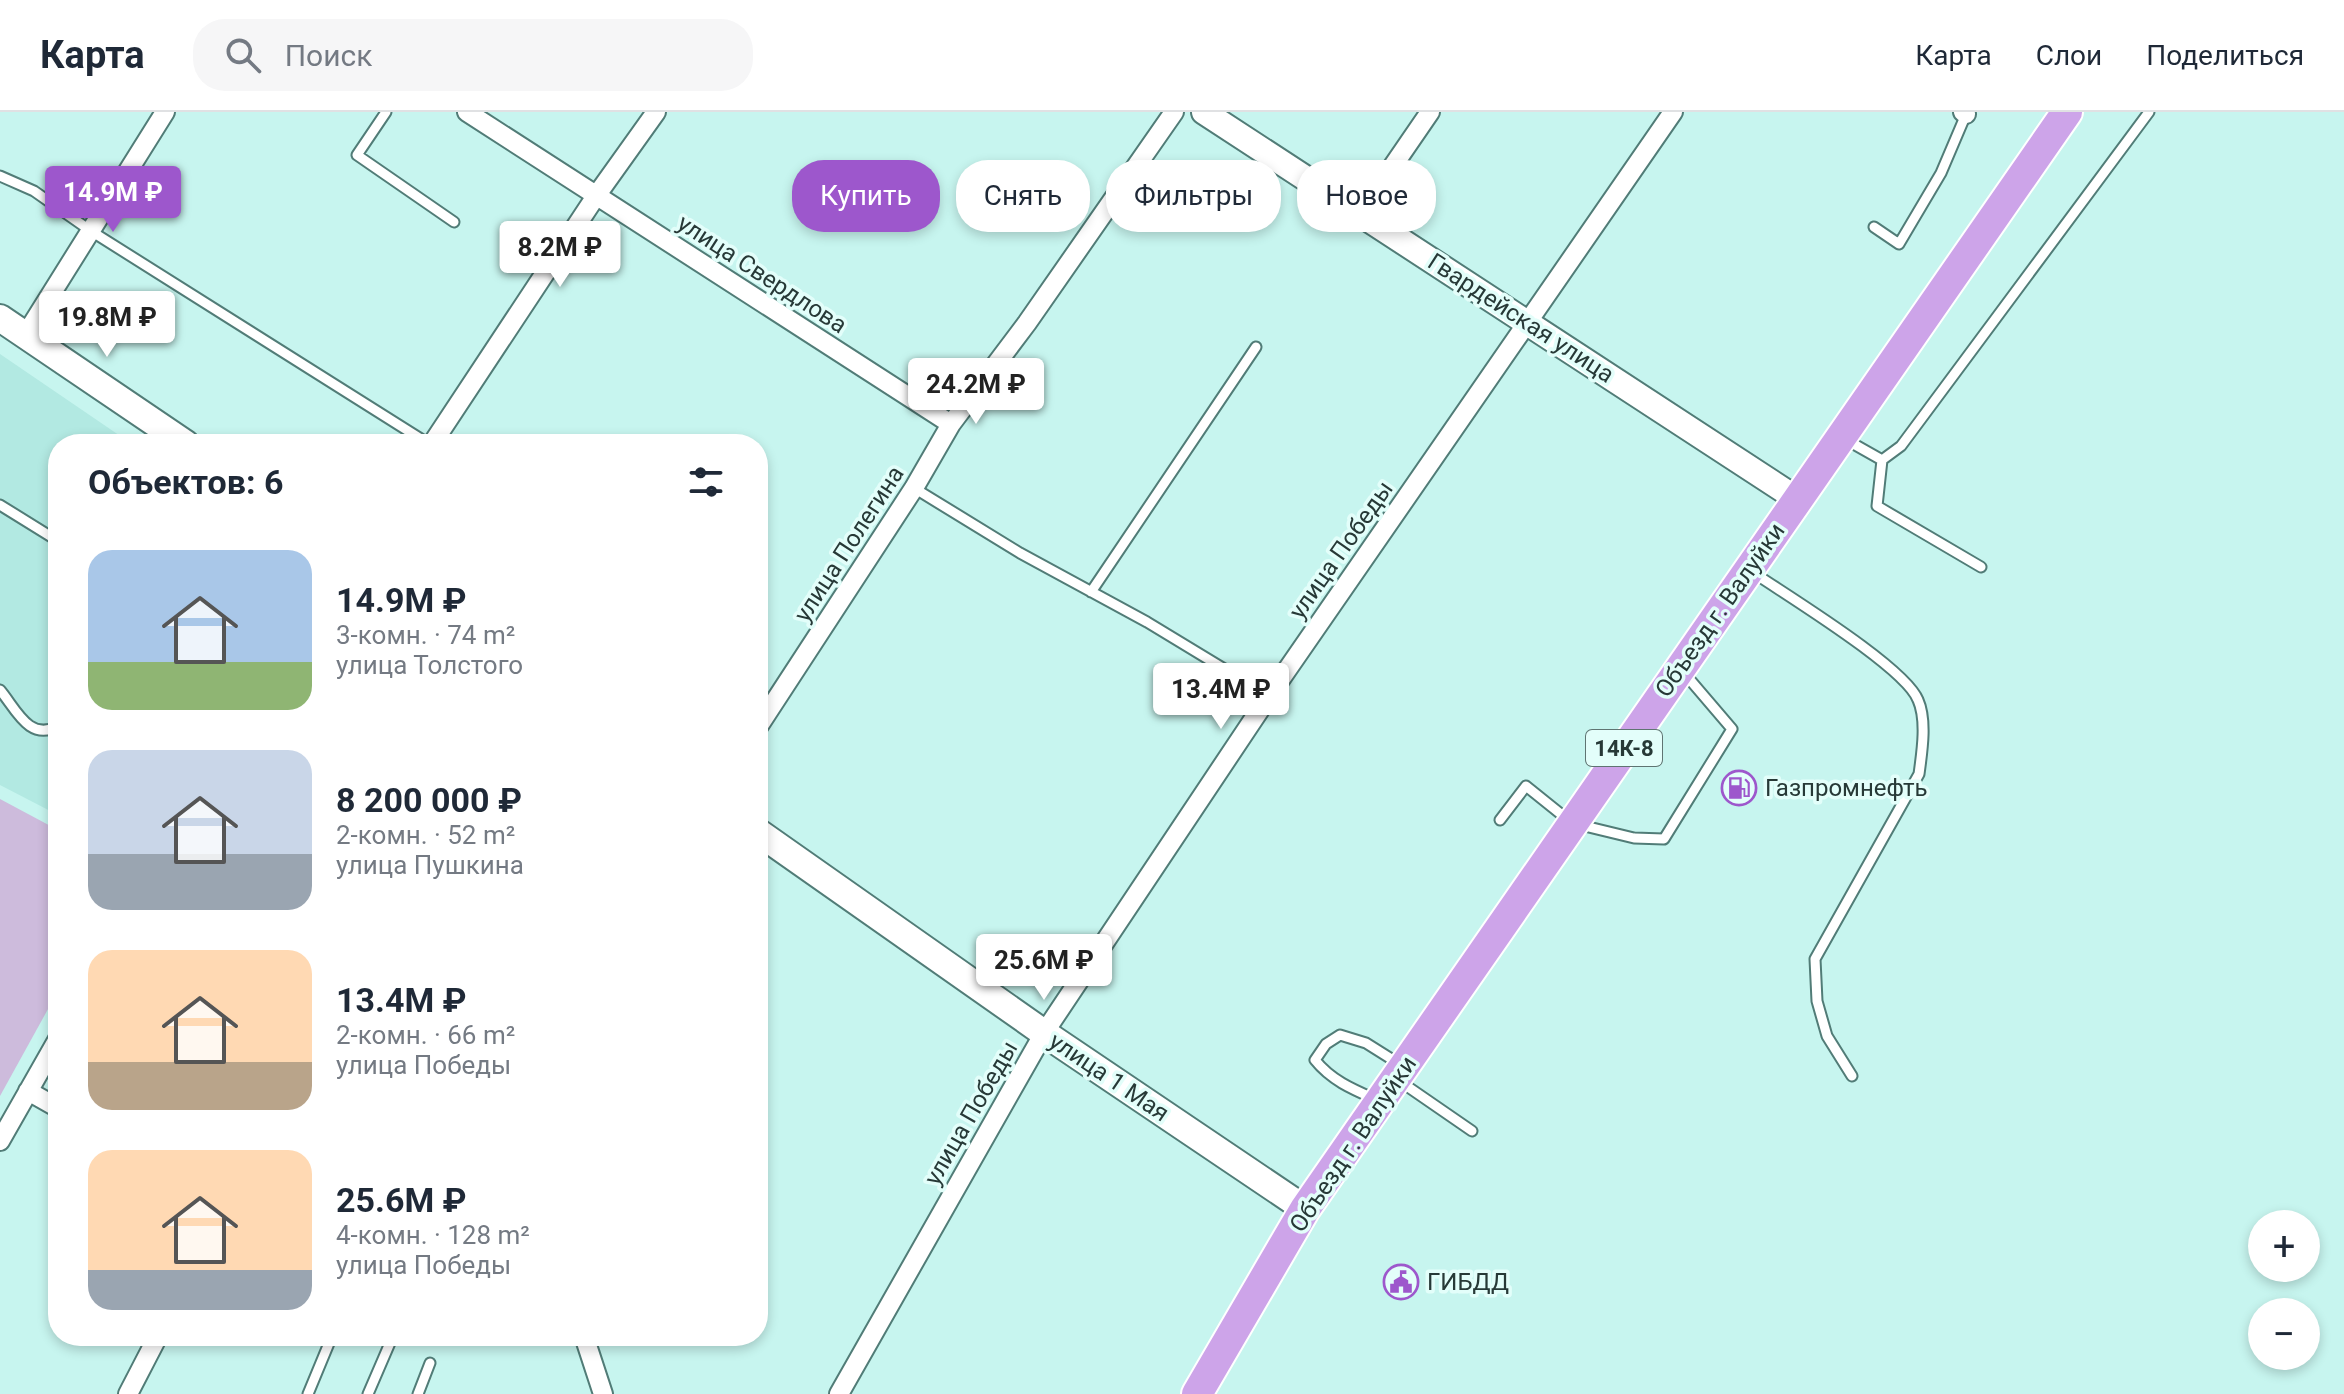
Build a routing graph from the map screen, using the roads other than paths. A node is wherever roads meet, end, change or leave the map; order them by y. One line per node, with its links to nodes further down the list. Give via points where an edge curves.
1 (165, 112): 18 (street)
2 (386, 112): 16 (lane, via 357,155)
3 (467, 112): 15 (street, улица Свердлова)
4 (656, 112): 15 (street)
5 (1174, 112): 24 (street, улица Полегина)
6 (1204, 112): 13 (street, Гвардейская улица)
7 (1430, 112): 12 (street)
8 (1673, 112): 21 (street, улица Победы)
9 (2067, 112): 28 (main road, Объезд г. Валуйки / 14К-8)
10 (2149, 112): 29 (lane, via 1901,446)
11 (1965, 113): 17 (lane, via 1941,173 1899,244)
12 (1397, 160)
13 (1297, 173)
14 (0, 176): 18 (lane, via 34,191)
15 (596, 196): 24 (street, улица Свердлова); 27 (street)
16 (454, 222)
17 (1874, 227)
18 (91, 231): 22 (street); 26 (lane)
19 (1388, 232): 21 (street, Гвардейская улица)
20 (0, 318): 22 (main road)
21 (1527, 322): 31 (street, Гвардейская улица); 39 (street, улица Победы)
22 (26, 334): 25 (main road)
23 (1256, 347): 36 (lane)
24 (951, 424): 30 (street, улица Полегина)
25 (171, 434)
26 (414, 434)
27 (437, 434)
28 (1840, 437): 29 (lane); 31 (main road, Объезд г. Валуйки / 14К-8)
29 (1882, 460): 34 (lane, via 1877,506)
30 (914, 488): 36 (lane); 40 (street, улица Полегина)
31 (1797, 499): 35 (main road, Объезд г. Валуйки / 14К-8)
32 (0, 505): 33 (lane)
33 (48, 535)
34 (1981, 567)
35 (1749, 569): 37 (main road, Объезд г. Валуйки / 14К-8); 47 (lane, via 1896,672 1918,699 1924,741 1919,774 1815,959 1817,1001 1827,1036)
36 (1091, 592): 39 (lane)
37 (1680, 668): 43 (main road, Объезд г. Валуйки / 14К-8); 43 (lane, via 1732,729 1664,839 1634,838)
38 (0, 690): 41 (lane, via 29,727)
39 (1269, 696): 45 (street, улица Победы)
40 (768, 712)
41 (48, 730)
42 (1500, 820): 43 (lane, via 1526,786)
43 (1572, 823): 48 (main road, Объезд г. Валуйки / 14К-8)
44 (768, 839): 45 (main road, улица 1 Мая)
45 (1044, 1033): 53 (main road, улица 1 Мая); 64 (street, улица Победы)
46 (48, 1056): 49 (street)
47 (1852, 1076)
48 (1393, 1082): 48 (lane, via 1366,1043 1340,1035 1315,1060 1346,1087); 51 (lane); 53 (main road, Объезд г. Валуйки / 14К-8)
49 (28, 1091): 50 (street); 52 (street)
50 (48, 1102)
51 (1472, 1131)
52 (0, 1141)
53 (1305, 1209): 65 (main road, Объезд г. Валуйки / 14К-8)
54 (153, 1346): 59 (street)
55 (328, 1346): 60 (lane)
56 (389, 1346): 61 (lane)
57 (587, 1346): 63 (street)
58 (430, 1363): 62 (lane)
59 (128, 1394)
60 (308, 1394)
61 (368, 1394)
62 (418, 1394)
63 (603, 1394)
64 (839, 1394)
65 (1197, 1394)

